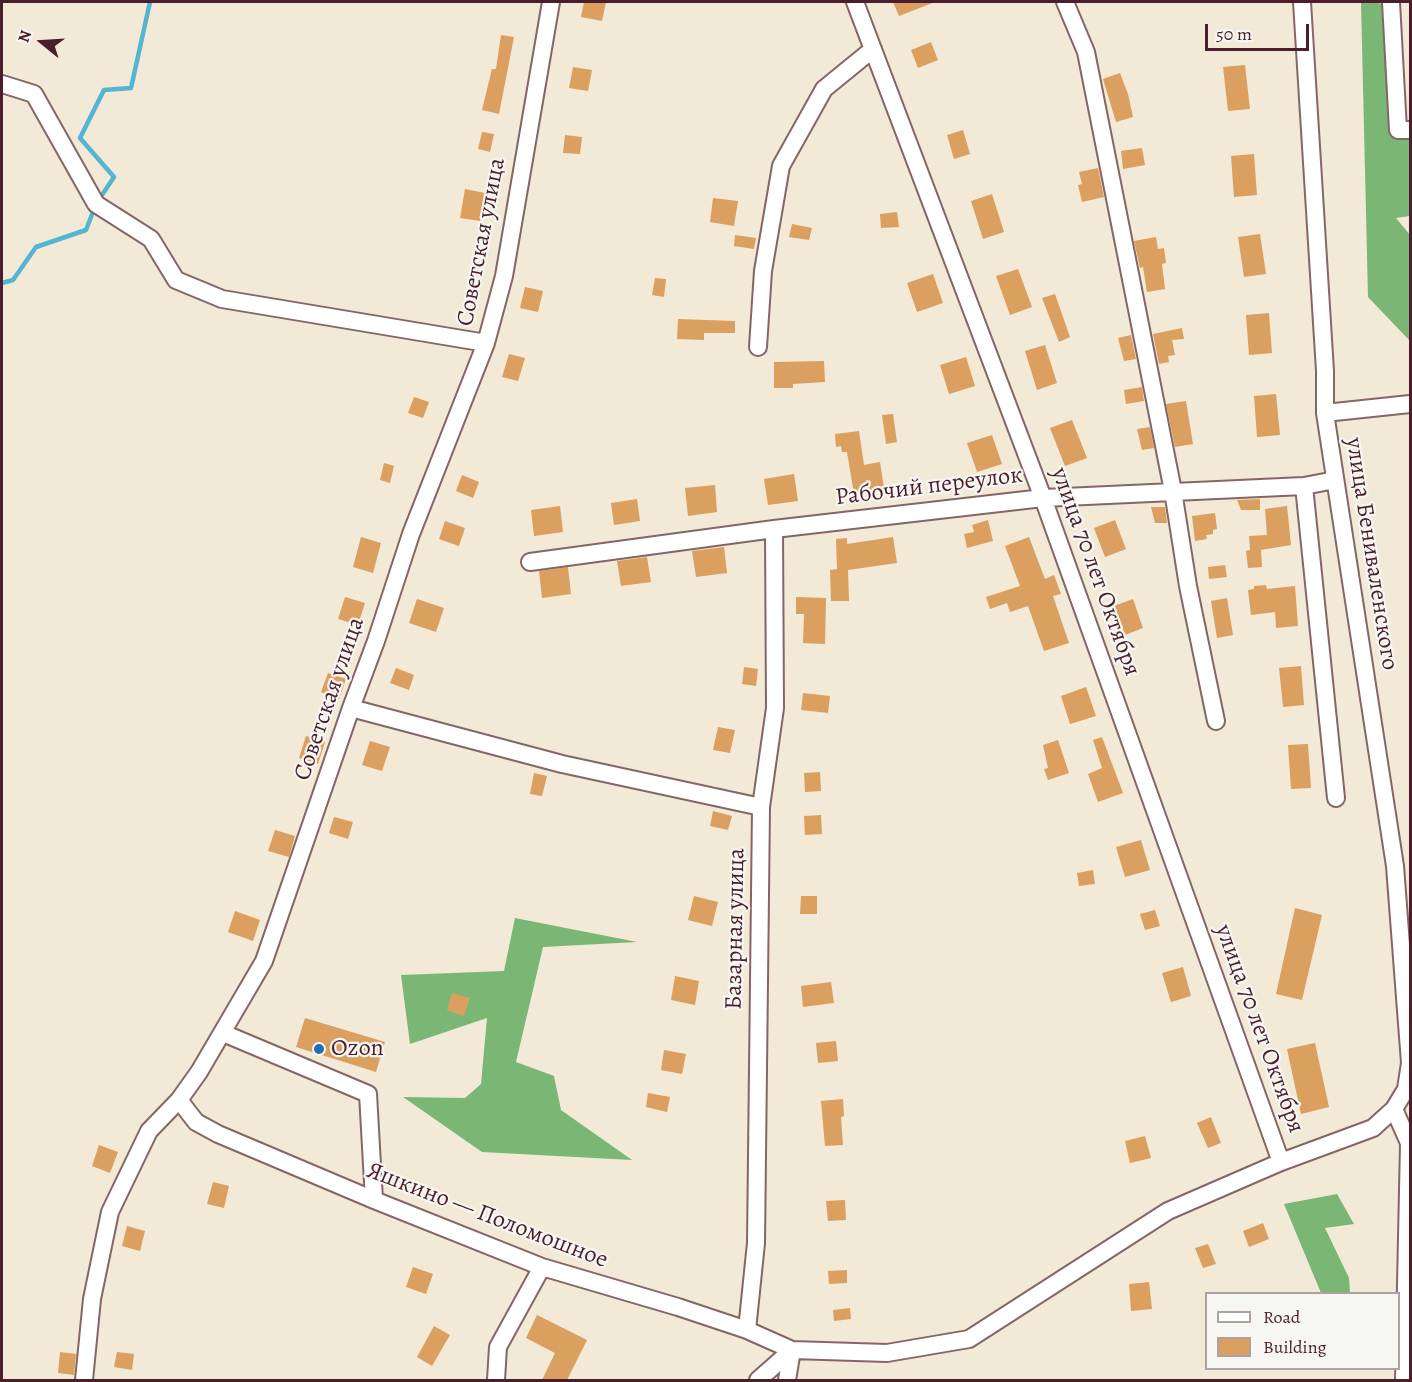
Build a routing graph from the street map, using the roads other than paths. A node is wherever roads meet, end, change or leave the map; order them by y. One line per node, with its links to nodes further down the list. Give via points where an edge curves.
1 (551, 2): 9 (street, Советская улица, via 504,276)
2 (855, 2): 6 (street, улица 70 лет Октября)
3 (1065, 2): 15 (street, via 1086,52)
4 (1302, 2): 12 (street, улица Бениваленского)
5 (1391, 2): 8 (street, via 1398,130)
6 (873, 49): 10 (street, via 824,89 781,166 763,271); 16 (street, улица 70 лет Октября)
7 (2, 84): 9 (street, via 34,94 96,204 151,238 176,280 222,299)
8 (1410, 130)
9 (486, 343): 19 (street, Советская улица, via 411,534)
10 (758, 347)
11 (1410, 404): 12 (street)
12 (1325, 413): 13 (street, улица Бениваленского)
13 (1335, 480): 14 (street, Рабочий переулок); 23 (street, улица Бениваленского)
14 (1304, 486): 15 (street, Рабочий переулок); 21 (street)
15 (1173, 491): 16 (street, Рабочий переулок); 20 (street)
16 (1043, 498): 17 (street, Рабочий переулок); 27 (street, улица 70 лет Октября)
17 (774, 529): 18 (street, Рабочий переулок); 22 (street, Базарная улица, via 775,708)
18 (530, 562)
19 (351, 708): 22 (street, via 562,764); 24 (street, Советская улица, via 264,960)
20 (1216, 721)
21 (1336, 798)
22 (761, 807): 30 (street, Базарная улица, via 756,1243)
23 (1403, 865): 26 (street, улица Бениваленского, via 1410,1063 1406,1089)
24 (223, 1033): 25 (street, Советская улица); 28 (street, via 368,1094)
25 (179, 1100): 28 (street, Яшкино — Поломошное, via 196,1122 218,1134); 32 (street, Советская улица, via 149,1131 110,1212 92,1299)
26 (1394, 1109): 27 (street, via 1373,1128); 36 (street, via 1409,1143)
27 (1281, 1162): 31 (street, via 1168,1211 969,1339 887,1353)
28 (374, 1200): 29 (street, Яшкино — Поломошное)
29 (542, 1268): 30 (street, Яшкино — Поломошное); 33 (street, via 498,1347)
30 (747, 1330): 31 (street, Яшкино — Поломошное)
31 (792, 1350): 34 (street); 35 (street)
32 (84, 1380)
33 (496, 1380)
34 (758, 1380)
35 (787, 1380)
36 (1404, 1380)

